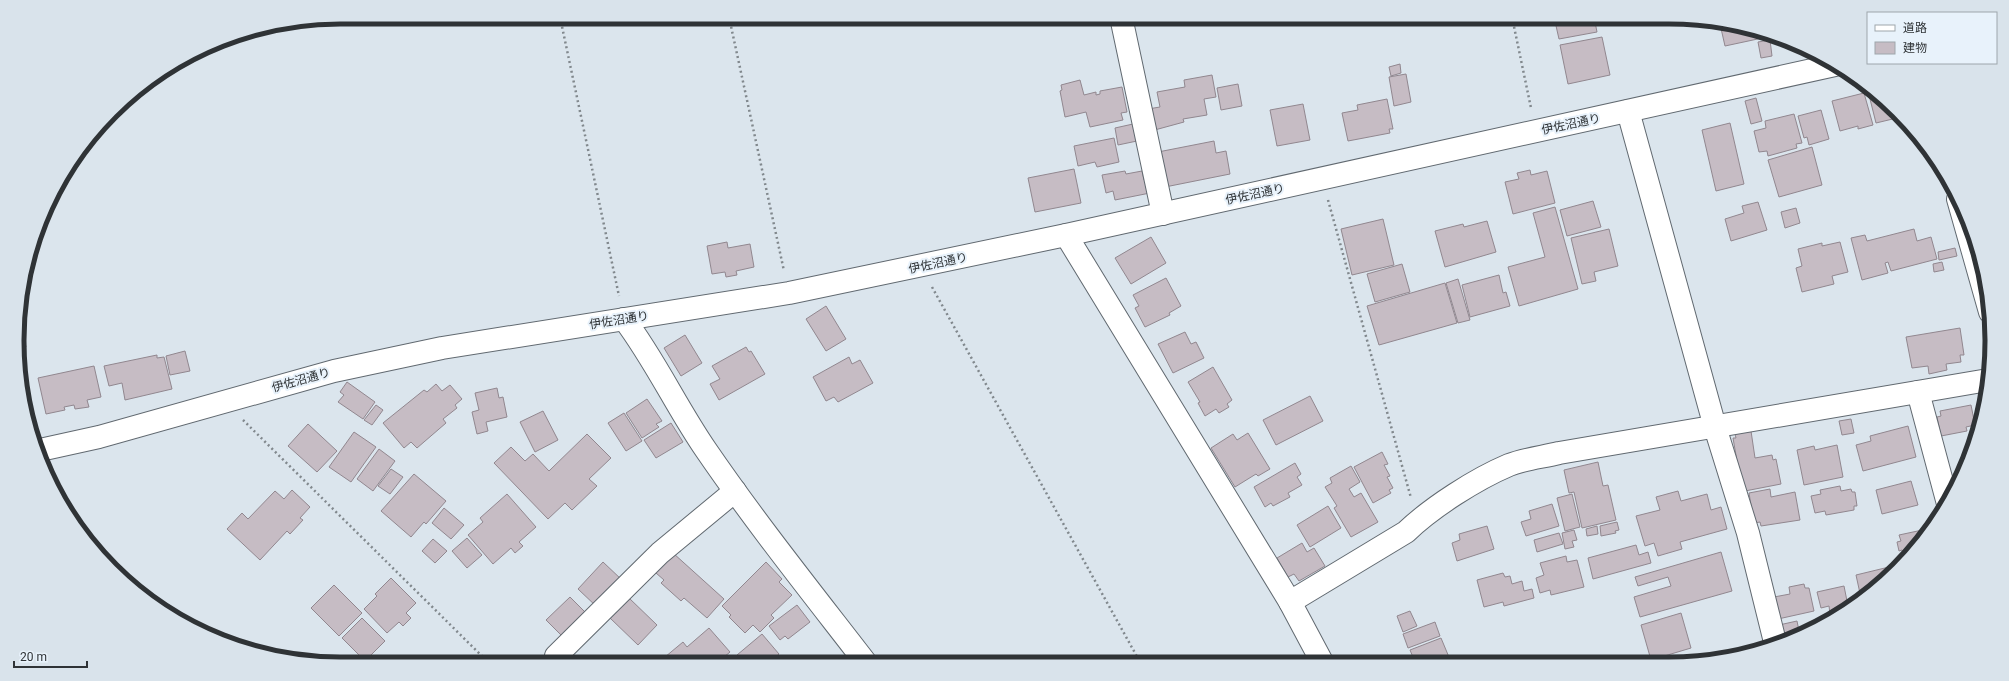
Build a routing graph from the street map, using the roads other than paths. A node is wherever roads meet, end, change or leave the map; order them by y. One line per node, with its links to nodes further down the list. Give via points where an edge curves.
1 (1122, 24): 4 (street)
2 (1828, 67): 3 (street, 伊佐沼通り)
3 (1628, 111): 4 (street, 伊佐沼通り); 9 (street)
4 (1163, 214): 5 (street, 伊佐沼通り)
5 (1066, 235): 6 (street, 伊佐沼通り, via 789,293); 13 (street)
6 (624, 319): 10 (street, 伊佐沼通り, via 442,348 334,371 100,437); 11 (street, via 641,342 705,449)
7 (1982, 381): 8 (street)
8 (1918, 392): 9 (street); 12 (street)
9 (1715, 427): 13 (street, via 1560,453 1510,465 1473,484 1421,518 1406,532); 14 (street, via 1748,533)
10 (44, 449)
11 (735, 491): 15 (street, via 660,553); 16 (street)
12 (1945, 494)
13 (1290, 602): 17 (street)
14 (1774, 639)
15 (556, 656)
16 (861, 657)
17 (1319, 657)

